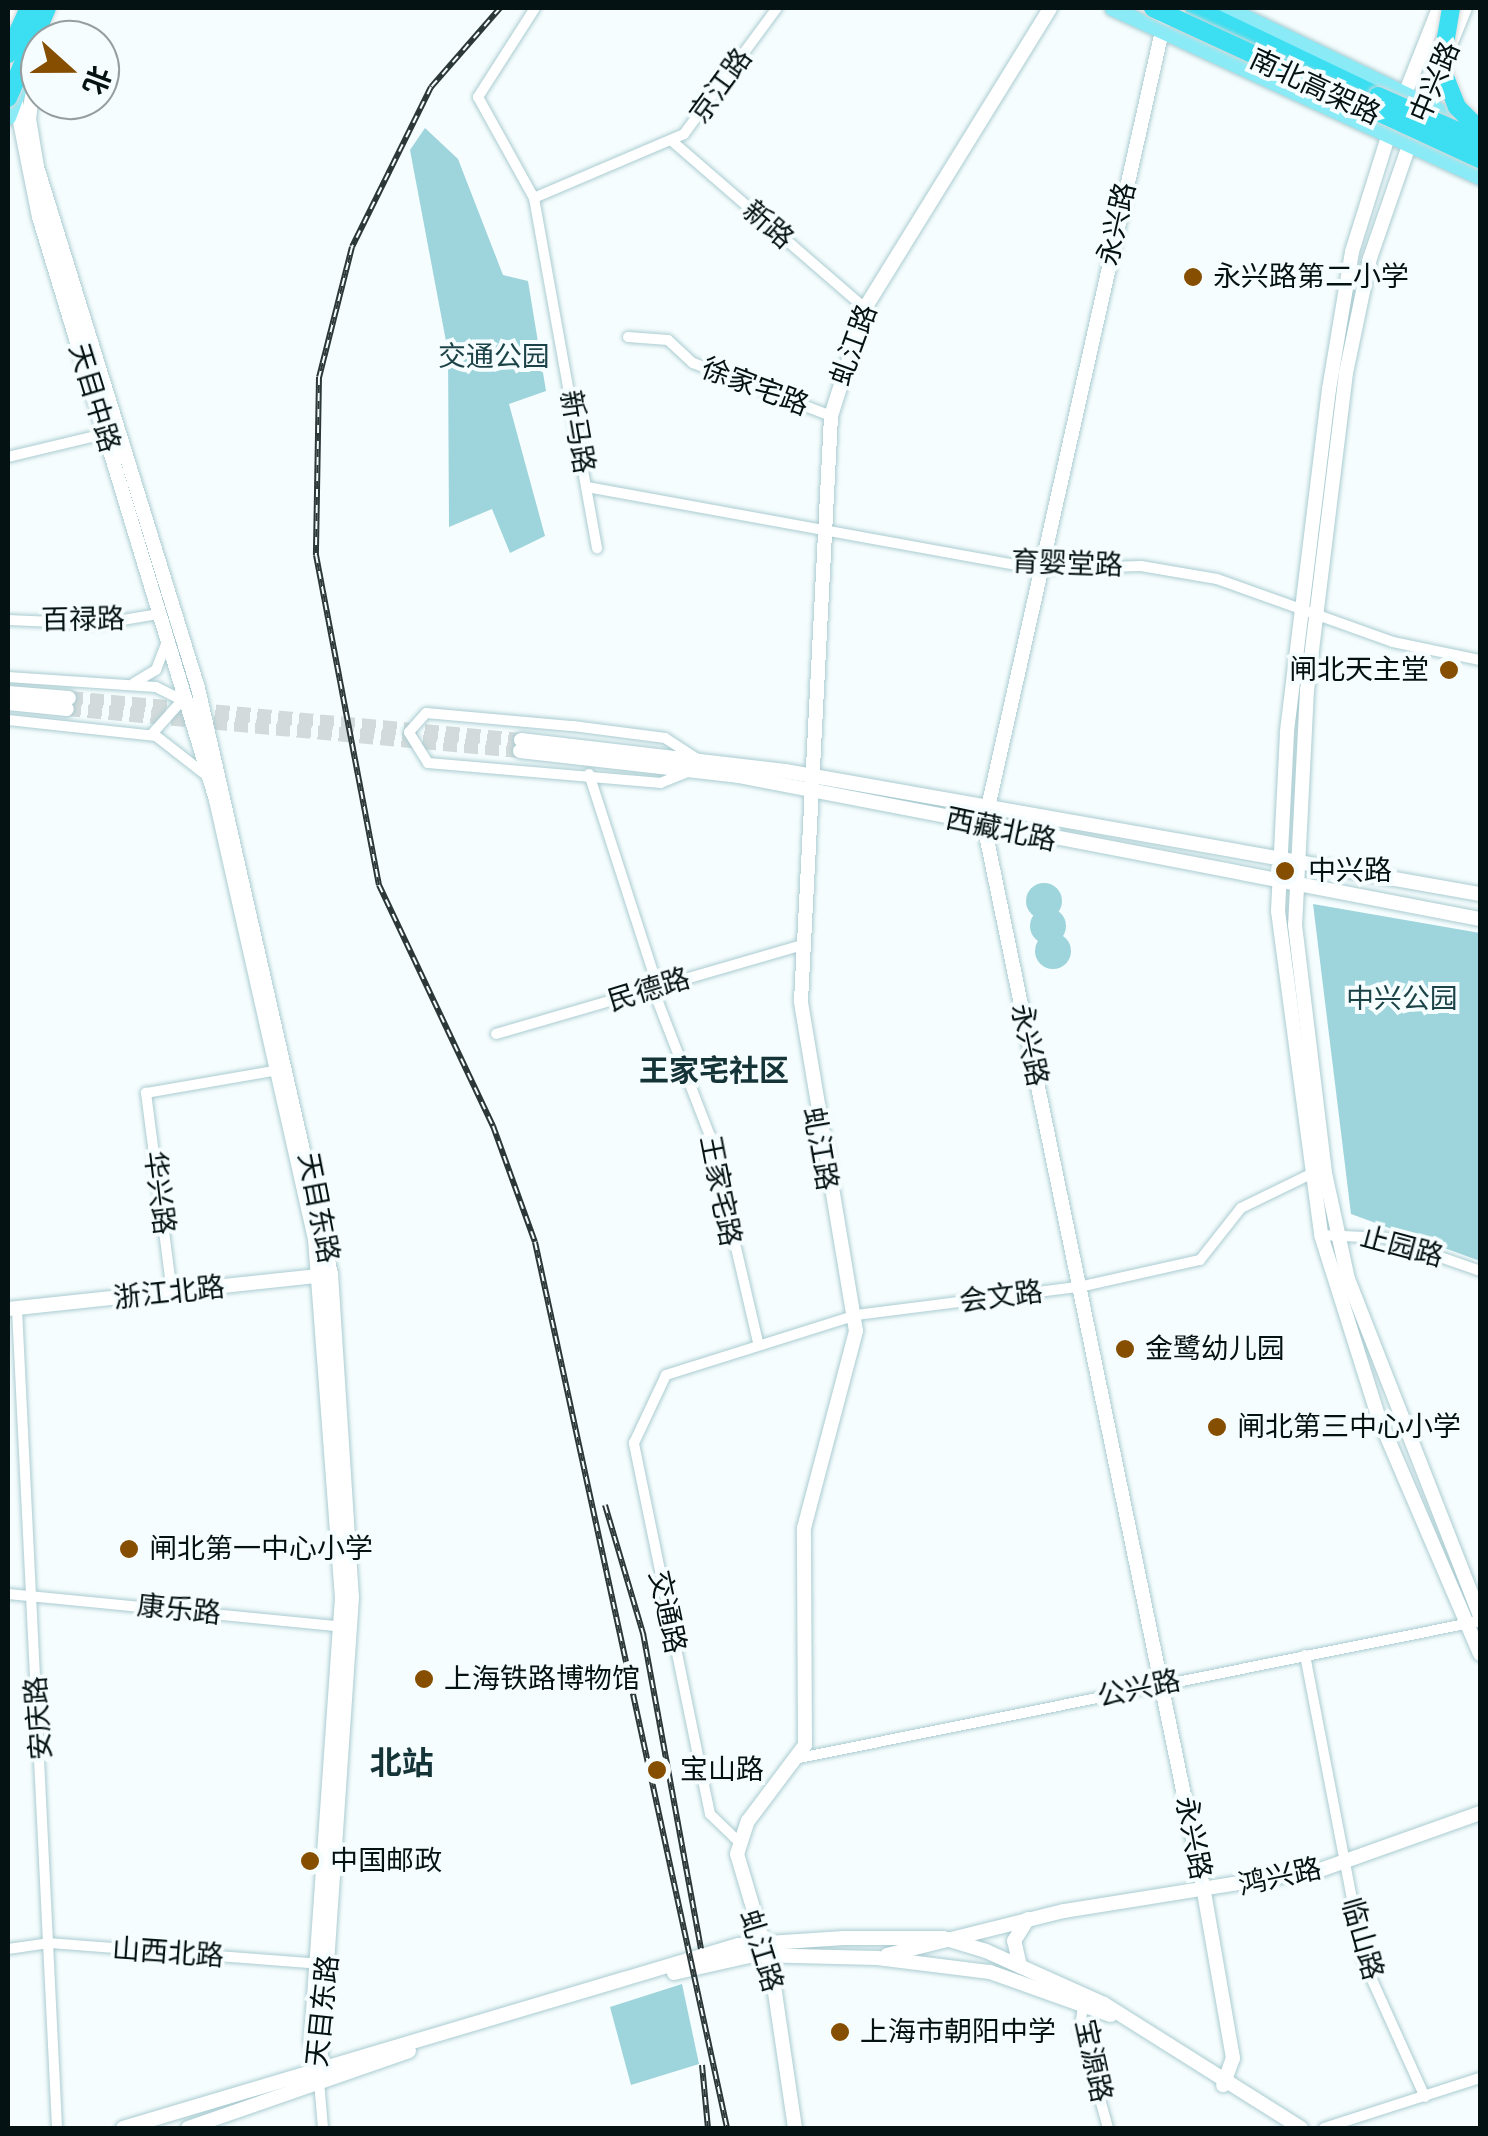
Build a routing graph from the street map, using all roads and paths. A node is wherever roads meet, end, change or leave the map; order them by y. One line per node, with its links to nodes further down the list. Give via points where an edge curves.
1 (536, 8): 28 (street, via 478,97)
2 (777, 8): 24 (street, 京江路, via 693,126)
3 (1050, 8): 29 (main road, 虬江路)
4 (1112, 8): 13 (main road)
5 (1153, 8): 26 (highway, 南北高架路, bridge)
6 (1171, 8): 13 (main road, 永兴路)
7 (1194, 8): 22 (highway, 南北高架路, bridge)
8 (1226, 8): 16 (main road)
9 (1439, 8): 16 (main road, 中兴路)
10 (1451, 8): 22 (highway, bridge, via 1441,66 1457,108)
11 (1465, 8): 18 (main road, 中兴路)
12 (31, 12): 14 (main road); 15 (highway, bridge); 17 (highway, bridge); 17 (main road, 天目中路); 32 (main road, 天目中路, via 33,149)
13 (1160, 30): 23 (main road); 37 (main road, 永兴路)
14 (8, 43)
15 (8, 54)
16 (1405, 93): 18 (main road); 23 (main road, 中兴路)
17 (11, 98): 20 (main road); 32 (main road, 天目中路, via 30,186)
18 (1427, 103): 19 (main road); 25 (main road, 中兴路)
19 (1456, 115): 21 (main road); 22 (main road)
20 (8, 117)
21 (1480, 121)
22 (1480, 135)
23 (1386, 138): 25 (main road); 38 (main road, 中兴路, via 1352,252)
24 (672, 141): 28 (street, 京江路); 29 (street, 新路)
25 (1407, 147): 27 (main road); 38 (main road, 中兴路, via 1348,356)
26 (1480, 159)
27 (1480, 177)
28 (534, 198): 34 (street, 新马路)
29 (864, 308): 31 (main road, 虬江路)
30 (628, 337): 31 (street, 徐家宅路, via 668,340 693,364)
31 (831, 416): 35 (main road, 虬江路)
32 (111, 432): 33 (street); 39 (main road, 天目中路); 44 (main road, 天目中路)
33 (8, 457)
34 (587, 486): 35 (street, 育婴堂路); 36 (street, 新马路)
35 (825, 530): 37 (street, 育婴堂路); 58 (main road, 虬江路)
36 (597, 548)
37 (1039, 569): 38 (street, 育婴堂路, via 1141,566); 59 (main road, 永兴路)
38 (1310, 609): 42 (street, 育婴堂路, via 1404,645); 61 (main road, 中兴路); 62 (main road, 中兴路)
39 (159, 614): 40 (street, 百禄路, via 99,624); 41 (main road, 天目中路)
40 (8, 620)
41 (167, 642): 45 (street, via 156,670); 48 (main road, 天目中路)
42 (1480, 660)
43 (8, 677): 45 (street)
44 (196, 680): 48 (street); 50 (main road, 天目中路)
45 (128, 686): 46 (street)
46 (166, 691): 48 (street); 51 (street)
47 (8, 693): 49 (main road, via 68,704)
48 (184, 700): 50 (street); 51 (street); 57 (main road, 天目中路)
49 (8, 704)
50 (204, 710): 74 (main road, 天目东路)
51 (174, 718): 53 (street)
52 (8, 720): 53 (street)
53 (146, 734): 57 (street, via 183,750)
54 (521, 745): 55 (main road, 西藏北路)
55 (696, 764): 56 (street, via 661,782); 56 (street, via 665,738 426,713 411,725 428,763); 58 (main road, 西藏北路)
56 (589, 774): 68 (street, 王家宅路)
57 (212, 782): 70 (main road, 天目东路)
58 (812, 784): 59 (main road, 西藏北路); 60 (main road, 西藏北路); 67 (main road, 虬江路)
59 (985, 808): 60 (main road, 永兴路); 61 (main road, 西藏北路)
60 (984, 825): 63 (main road, 西藏北路); 75 (main road, 永兴路)
61 (1278, 861): 62 (main road, 西藏北路); 63 (main road, 中兴路)
62 (1295, 864): 64 (main road, 中兴路); 65 (main road, 西藏北路)
63 (1278, 884): 64 (main road, 西藏北路); 71 (main road, 中兴路)
64 (1295, 888): 66 (main road, 西藏北路); 72 (main road, 中兴路)
65 (1480, 894)
66 (1480, 919)
67 (802, 945): 68 (street, 民德路); 78 (main road, 虬江路, via 806,1069)
68 (656, 988): 69 (street, 民德路); 79 (street, 王家宅路, via 710,1136)
69 (496, 1034)
70 (279, 1070): 74 (main road, 天目东路); 76 (street, 华兴路, via 146,1092)
71 (1310, 1175): 72 (main road, 中兴路); 75 (street, 会文路, via 1241,1208 1208,1256)
72 (1328, 1234): 73 (street, 止园路, via 1386,1238); 83 (main road, 中兴路)
73 (1480, 1271)
74 (326, 1275): 76 (main road, 浙江北路); 84 (main road, 天目东路)
75 (1079, 1287): 78 (street, 会文路); 87 (main road, 永兴路)
76 (172, 1294): 77 (main road, 浙江北路)
77 (12, 1309): 82 (street, 安庆路)
78 (856, 1314): 79 (street, 会文路); 88 (main road, 虬江路, via 850,1370 804,1528 810,1704)
79 (758, 1342): 80 (street, 会文路)
80 (666, 1375): 90 (street, 交通路, via 634,1444 710,1814)
81 (8, 1594): 82 (street, 康乐路)
82 (31, 1596): 84 (street, 康乐路); 95 (street, 安庆路)
83 (1477, 1620): 85 (main road, 中兴路); 86 (street, 公兴路)
84 (346, 1627): 99 (main road, 天目东路)
85 (1480, 1654)
86 (1305, 1655): 87 (street, 公兴路); 91 (street, 临山路)
87 (1162, 1683): 88 (street, 公兴路); 92 (main road, 永兴路)
88 (799, 1758): 90 (main road, 虬江路)
89 (1480, 1813): 91 (main road, 鸿兴路)
90 (739, 1842): 97 (main road, 虬江路, via 747,1912)
91 (1342, 1863): 92 (main road, 鸿兴路); 107 (street, 临山路, via 1364,1962)
92 (1204, 1892): 93 (main road, 鸿兴路); 105 (main road, 永兴路, via 1233,2058)
93 (1028, 1920): 94 (main road, 鸿兴路); 100 (main road, via 1014,1941)
94 (958, 1940): 97 (main road); 98 (main road); 100 (main road); 101 (main road)
95 (50, 1944): 96 (street, 山西北路); 99 (street, 山西北路); 109 (street, 安庆路)
96 (8, 1949)
97 (767, 1951): 98 (main road); 103 (main road); 113 (main road, 虬江路)
98 (877, 1958): 101 (main road)
99 (323, 1964): 103 (main road, 天目东路)
100 (1020, 1966): 102 (main road)
101 (961, 1968): 102 (main road)
102 (1084, 2000): 105 (main road); 114 (street, 宝源路)
103 (317, 2072): 106 (main road); 108 (main road); 112 (street)
104 (1480, 2078): 107 (street)
105 (1225, 2082): 115 (main road); 116 (main road)
106 (224, 2096): 108 (main road); 110 (main road)
107 (1425, 2097): 117 (street)
108 (231, 2121): 111 (main road)
109 (57, 2128)
110 (122, 2128)
111 (188, 2128)
112 (323, 2128)
113 (795, 2128)
114 (1108, 2128)
115 (1284, 2128)
116 (1301, 2128)
117 (1324, 2128)

